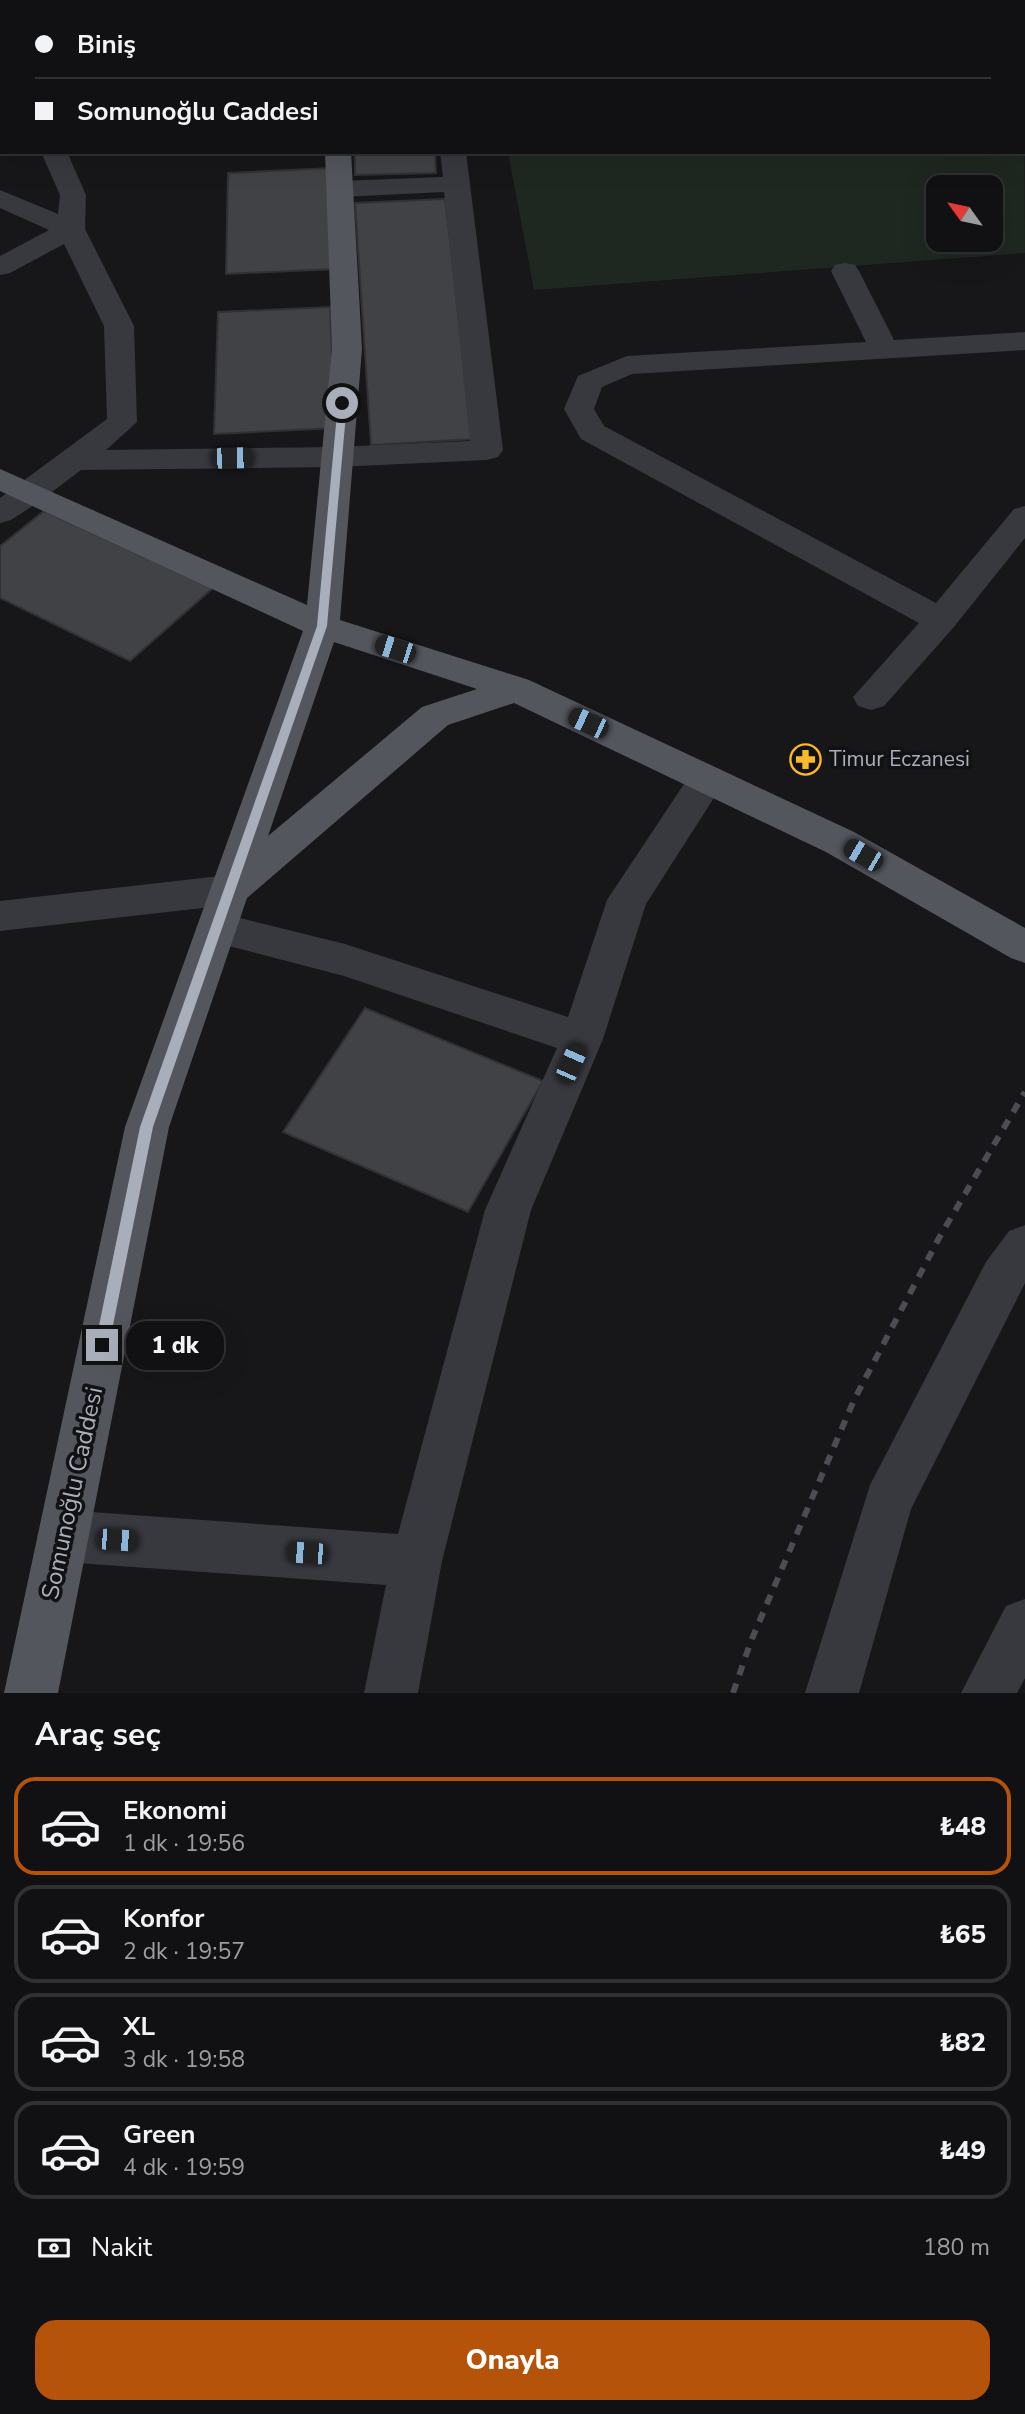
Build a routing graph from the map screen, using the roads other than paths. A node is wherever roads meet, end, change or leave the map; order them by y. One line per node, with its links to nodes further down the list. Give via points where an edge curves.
1 (55, 154): 7 (street, via 73,195)
2 (338, 154): 5 (main road, Somunoğlu Caddesi)
3 (453, 154): 4 (street)
4 (455, 184): 5 (street); 12 (street, via 487,450)
5 (340, 189): 12 (main road, Somunoğlu Caddesi, via 347,349)
6 (0, 198): 7 (street)
7 (71, 229): 8 (street); 13 (street, via 119,326 122,422)
8 (0, 267)
9 (845, 271): 11 (street)
10 (1025, 341): 11 (street)
11 (884, 349): 17 (street, via 628,365 589,383 579,409 592,432)
12 (337, 457): 13 (street); 18 (main road, Somunoğlu Caddesi)
13 (73, 460): 14 (street)
14 (15, 486): 15 (street); 18 (main road)
15 (0, 513)
16 (1025, 516): 17 (street)
17 (941, 620): 20 (street)
18 (322, 626): 19 (main road); 22 (main road, Somunoğlu Caddesi)
19 (516, 689): 21 (main road); 22 (main road, via 435,716)
20 (871, 697)
21 (707, 779): 24 (main road, via 840,842); 25 (street, via 627,901)
22 (223, 909): 23 (street); 25 (street, via 345,960); 27 (main road, Somunoğlu Caddesi, via 147,1127)
23 (0, 916)
24 (1025, 947)
25 (582, 1039): 28 (street, via 508,1210)
26 (1025, 1246): 32 (street, via 1002,1277 888,1503)
27 (62, 1536): 28 (street); 30 (main road, Somunoğlu Caddesi)
28 (416, 1561): 31 (street)
29 (1025, 1625): 33 (street)
30 (31, 1693)
31 (391, 1693)
32 (832, 1693)
33 (988, 1693)

